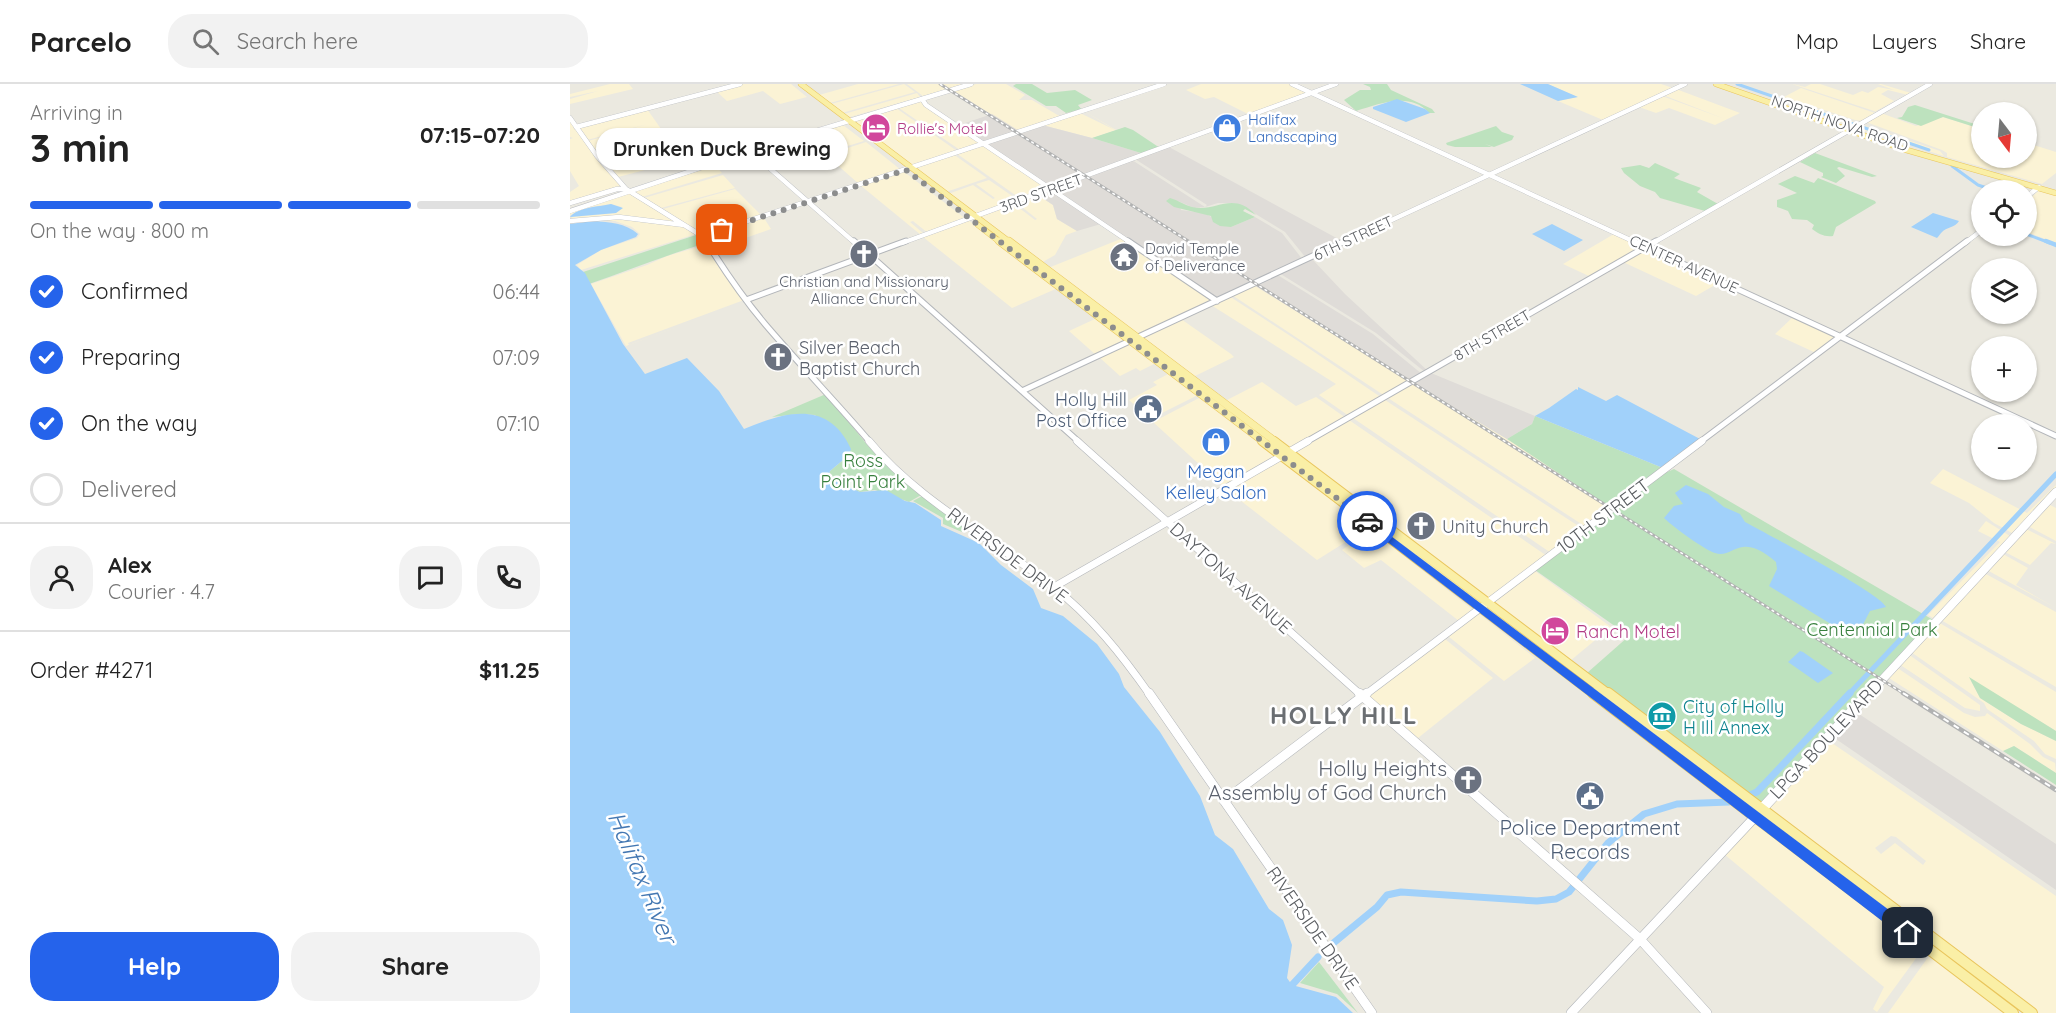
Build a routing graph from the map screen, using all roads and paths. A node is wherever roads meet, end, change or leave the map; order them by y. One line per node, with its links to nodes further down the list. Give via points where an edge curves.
1 (740, 84): 17 (street)
2 (794, 84): 16 (main road)
3 (801, 84): 16 (main road)
4 (971, 84): 13 (main road)
5 (1164, 84): 19 (street)
6 (1292, 84): 12 (street, CENTER AVENUE)
7 (1336, 84): 12 (street, 3RD STREET)
8 (1685, 84): 24 (street, 6TH STREET)
9 (1716, 84): 14 (main road, NORTH NOVA ROAD)
10 (1726, 84): 14 (main road, NORTH NOVA ROAD)
11 (1930, 84): 18 (street, 8TH STREET)
12 (1311, 93): 24 (street, CENTER AVENUE); 26 (street, 3RD STREET)
13 (922, 99): 16 (main road); 19 (street)
14 (1774, 102): 18 (main road, NORTH NOVA ROAD); 18 (main road, NORTH NOVA ROAD)
15 (570, 118): 17 (street)
16 (846, 121): 20 (main road); 23 (main road)
17 (576, 127): 28 (street)
18 (1851, 129): 21 (main road); 22 (main road, NORTH NOVA ROAD); 38 (street, 8TH STREET)
19 (984, 143): 23 (street); 26 (street)
20 (750, 151): 28 (main road); 30 (street, DAYTONA AVENUE)
21 (1931, 157): 22 (main road); 25 (main road)
22 (1945, 158): 29 (main road, NORTH NOVA ROAD)
23 (908, 169): 30 (street); 33 (main road)
24 (1488, 175): 38 (street, CENTER AVENUE); 42 (street, 6TH STREET)
25 (2040, 187): 27 (street); 29 (main road)
26 (1053, 189): 33 (street, 3RD STREET); 42 (street)
27 (2037, 189)
28 (627, 190): 31 (main road); 32 (main road); 35 (street)
29 (2056, 191)
30 (809, 201): 36 (street); 39 (street, DAYTONA AVENUE)
31 (572, 203)
32 (570, 211)
33 (973, 218): 39 (street, 3RD STREET); 40 (main road); 40 (main road)
34 (570, 221): 35 (street, via 626,217)
35 (685, 225): 36 (street)
36 (702, 236): 41 (street, RIVERSIDE DRIVE)
37 (1971, 238): 43 (street, 10TH STREET)
38 (1646, 247): 43 (street, CENTER AVENUE); 49 (street, 8TH STREET)
39 (869, 255): 41 (street, 3RD STREET); 45 (street, DAYTONA AVENUE)
40 (1061, 286): 44 (main road); 44 (main road, via 1074,290)
41 (746, 300): 53 (street, RIVERSIDE DRIVE, via 876,450 928,496)
42 (1216, 300): 44 (street, 6TH STREET)
43 (1841, 336): 48 (street, CENTER AVENUE); 54 (street, 10TH STREET)
44 (1134, 340): 45 (street, 6TH STREET); 46 (main road); 47 (main road)
45 (1022, 392): 51 (street, DAYTONA AVENUE)
46 (1201, 395): 47 (main road); 49 (main road)
47 (1216, 398): 49 (main road)
48 (2056, 436)
49 (1285, 454): 51 (street, 8TH STREET); 52 (main road); 52 (main road, via 1365,519)
50 (2056, 492): 57 (main road, LPGA BOULEVARD)
51 (1168, 522): 53 (street, 8TH STREET); 55 (street, DAYTONA AVENUE)
52 (1377, 524): 54 (main road); 54 (main road, via 1390,529)
53 (1054, 587): 56 (street, RIVERSIDE DRIVE, via 1120,652)
54 (1484, 605): 55 (street, 10TH STREET); 57 (main road)
55 (1363, 696): 56 (street, 10TH STREET); 58 (street, DAYTONA AVENUE)
56 (1224, 801): 60 (street, RIVERSIDE DRIVE)
57 (1758, 813): 58 (street, LPGA BOULEVARD); 59 (main road); 59 (main road, via 1910,934)
58 (1640, 939): 61 (street, LPGA BOULEVARD); 62 (street, DAYTONA AVENUE)
59 (1931, 943): 63 (main road); 64 (main road, via 1956,956)
60 (1372, 1013)
61 (1571, 1013)
62 (1707, 1013)
63 (2013, 1013)
64 (2032, 1013)

